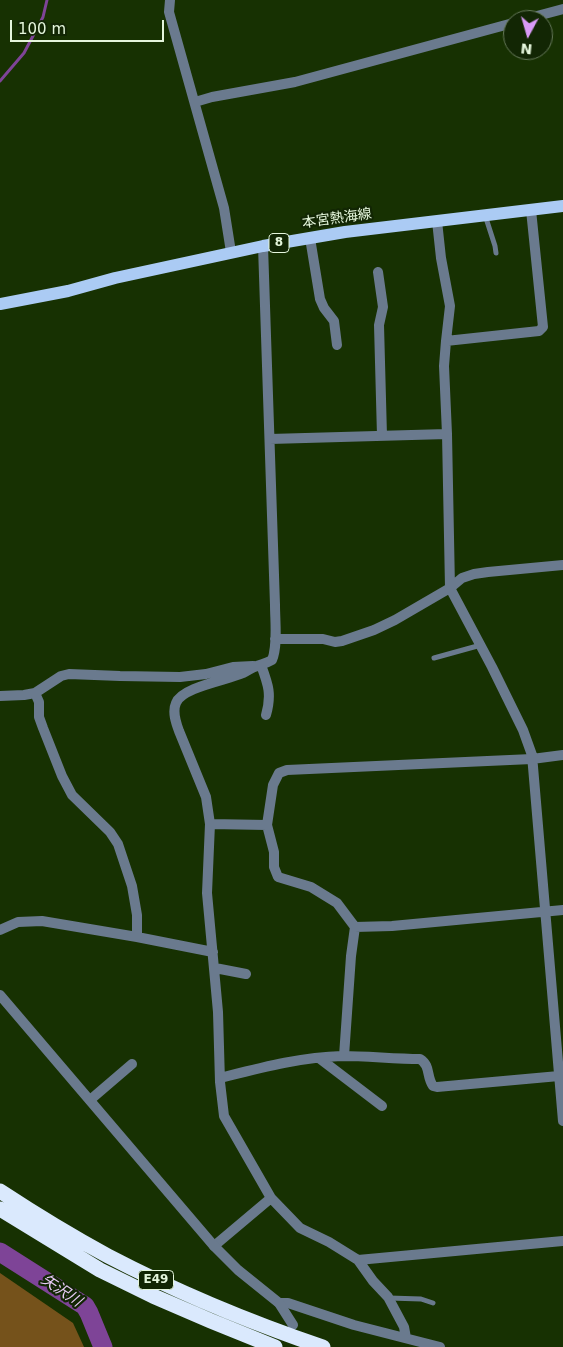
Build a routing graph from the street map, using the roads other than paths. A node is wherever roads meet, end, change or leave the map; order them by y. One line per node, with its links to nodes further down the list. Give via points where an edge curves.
1 (170, 0): 3 (street, via 169,12)
2 (503, 25): 3 (street, via 296,82)
3 (195, 102): 10 (street, via 224,208)
4 (563, 206): 5 (main road, 本宮熱海線 / 8)
5 (531, 210): 6 (main road, 本宮熱海線 / 8); 14 (street, via 543,327)
6 (484, 215): 7 (main road, 本宮熱海線 / 8); 11 (lane)
7 (437, 221): 8 (main road, 本宮熱海線 / 8); 14 (street, via 450,306)
8 (310, 238): 9 (main road, 本宮熱海線 / 8); 15 (street, via 320,299 334,321)
9 (264, 246): 10 (main road, 本宮熱海線 / 8); 18 (street)
10 (231, 252): 13 (main road, 本宮熱海線 / 8)
11 (496, 253)
12 (378, 272): 17 (street, via 383,307 379,324)
13 (0, 304)
14 (446, 341): 16 (street)
15 (337, 345)
16 (447, 434): 17 (street); 20 (street)
17 (382, 436): 18 (street)
18 (270, 439): 21 (street)
19 (563, 565): 20 (street, via 474,574 462,578)
20 (450, 588): 21 (street, via 374,630 342,641); 22 (street)
21 (275, 639): 24 (street, via 272,660)
22 (481, 645): 23 (lane); 29 (street, via 523,730)
23 (434, 658)
24 (258, 665): 25 (street, via 180,677 70,674 61,676); 27 (street, via 269,686 270,702); 30 (street, via 198,687 176,703 176,721 206,797)
25 (36, 693): 26 (street); 36 (street, via 43,728 72,795 118,844 132,886)
26 (0, 696)
27 (266, 715)
28 (563, 754): 29 (street)
29 (532, 759): 31 (street, via 287,770 278,773 273,785); 33 (street)
30 (210, 824): 31 (street); 37 (street, via 207,893)
31 (267, 826): 34 (street, via 278,877 311,887 336,903)
32 (563, 910): 33 (street)
33 (546, 911): 34 (street); 44 (street)
34 (355, 927): 41 (street)
35 (0, 930): 36 (street, via 18,922 42,920)
36 (138, 937): 37 (street)
37 (213, 952): 38 (street)
38 (215, 968): 39 (street); 45 (street)
39 (246, 974)
40 (0, 995): 46 (street)
41 (344, 1056): 42 (street); 44 (street, via 420,1059 427,1065 433,1086 438,1087)
42 (319, 1058): 45 (street); 47 (street)
43 (132, 1064): 46 (street)
44 (560, 1076): 48 (street)
45 (220, 1078): 50 (street, via 224,1116)
46 (90, 1100): 53 (street)
47 (382, 1106)
48 (563, 1121)
49 (0, 1191): 61 (highway, E49, via 81,1241 159,1282 225,1311)
50 (271, 1198): 53 (street); 54 (street, via 300,1228)
51 (0, 1209): 60 (highway, E49, via 100,1270)
52 (563, 1241): 54 (street)
53 (214, 1246): 56 (street)
54 (358, 1260): 55 (street)
55 (388, 1298): 57 (lane); 59 (street, via 404,1327)
56 (279, 1303): 58 (street); 59 (street)
57 (433, 1303)
58 (293, 1325)
59 (406, 1338): 62 (street)
60 (275, 1347)
61 (323, 1347)
62 (440, 1347)

